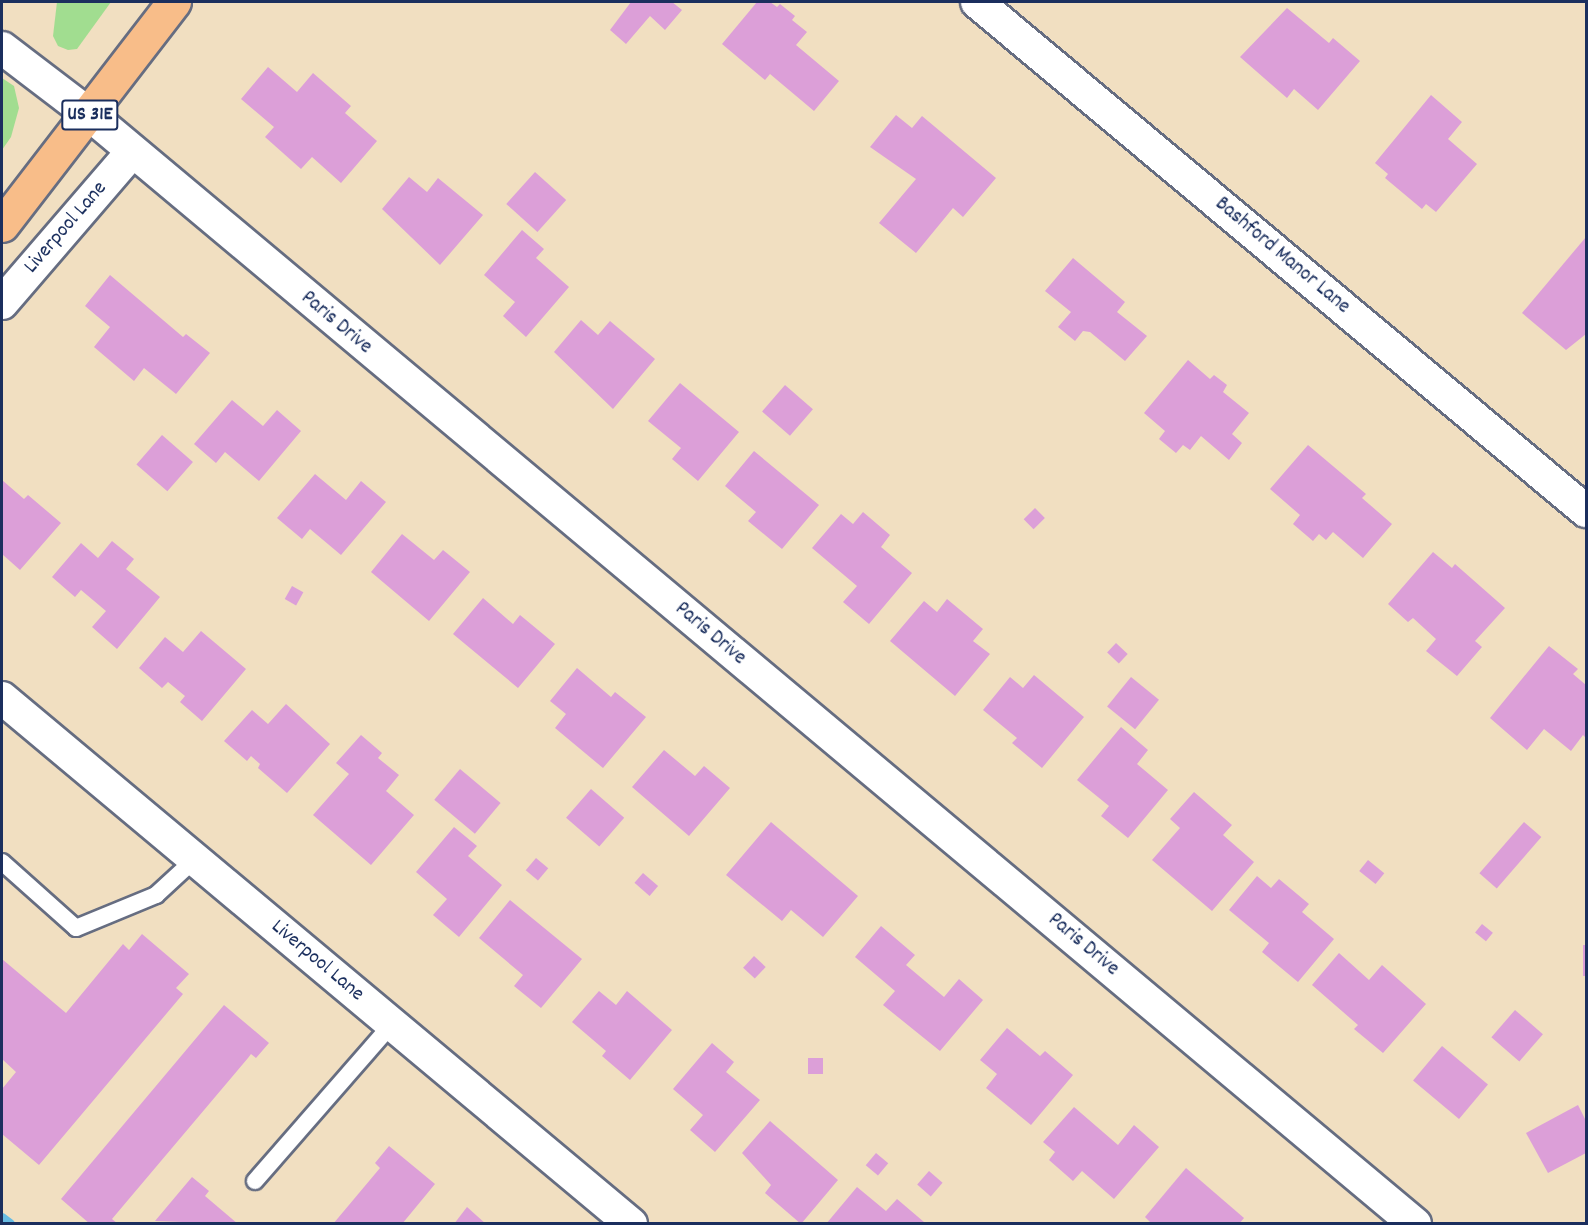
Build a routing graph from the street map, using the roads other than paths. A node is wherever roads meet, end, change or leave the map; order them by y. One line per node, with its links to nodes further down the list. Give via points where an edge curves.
1 (174, 2): 4 (main road, US 31E)
2 (977, 2): 8 (street, Bashford Manor Lane)
3 (2, 48): 4 (street, Paris Drive)
4 (90, 115): 5 (street, Paris Drive); 6 (main road, US 31E)
5 (131, 153): 7 (street, Liverpool Lane); 15 (street, Paris Drive)
6 (2, 225)
7 (2, 303)
8 (1587, 510)
9 (3, 706): 10 (street, Liverpool Lane)
10 (195, 859): 11 (lane, via 156,895 76,928); 12 (street, Liverpool Lane)
11 (2, 862)
12 (392, 1024): 13 (lane); 14 (street, Liverpool Lane)
13 (255, 1181)
14 (632, 1224)
15 (1415, 1224)

